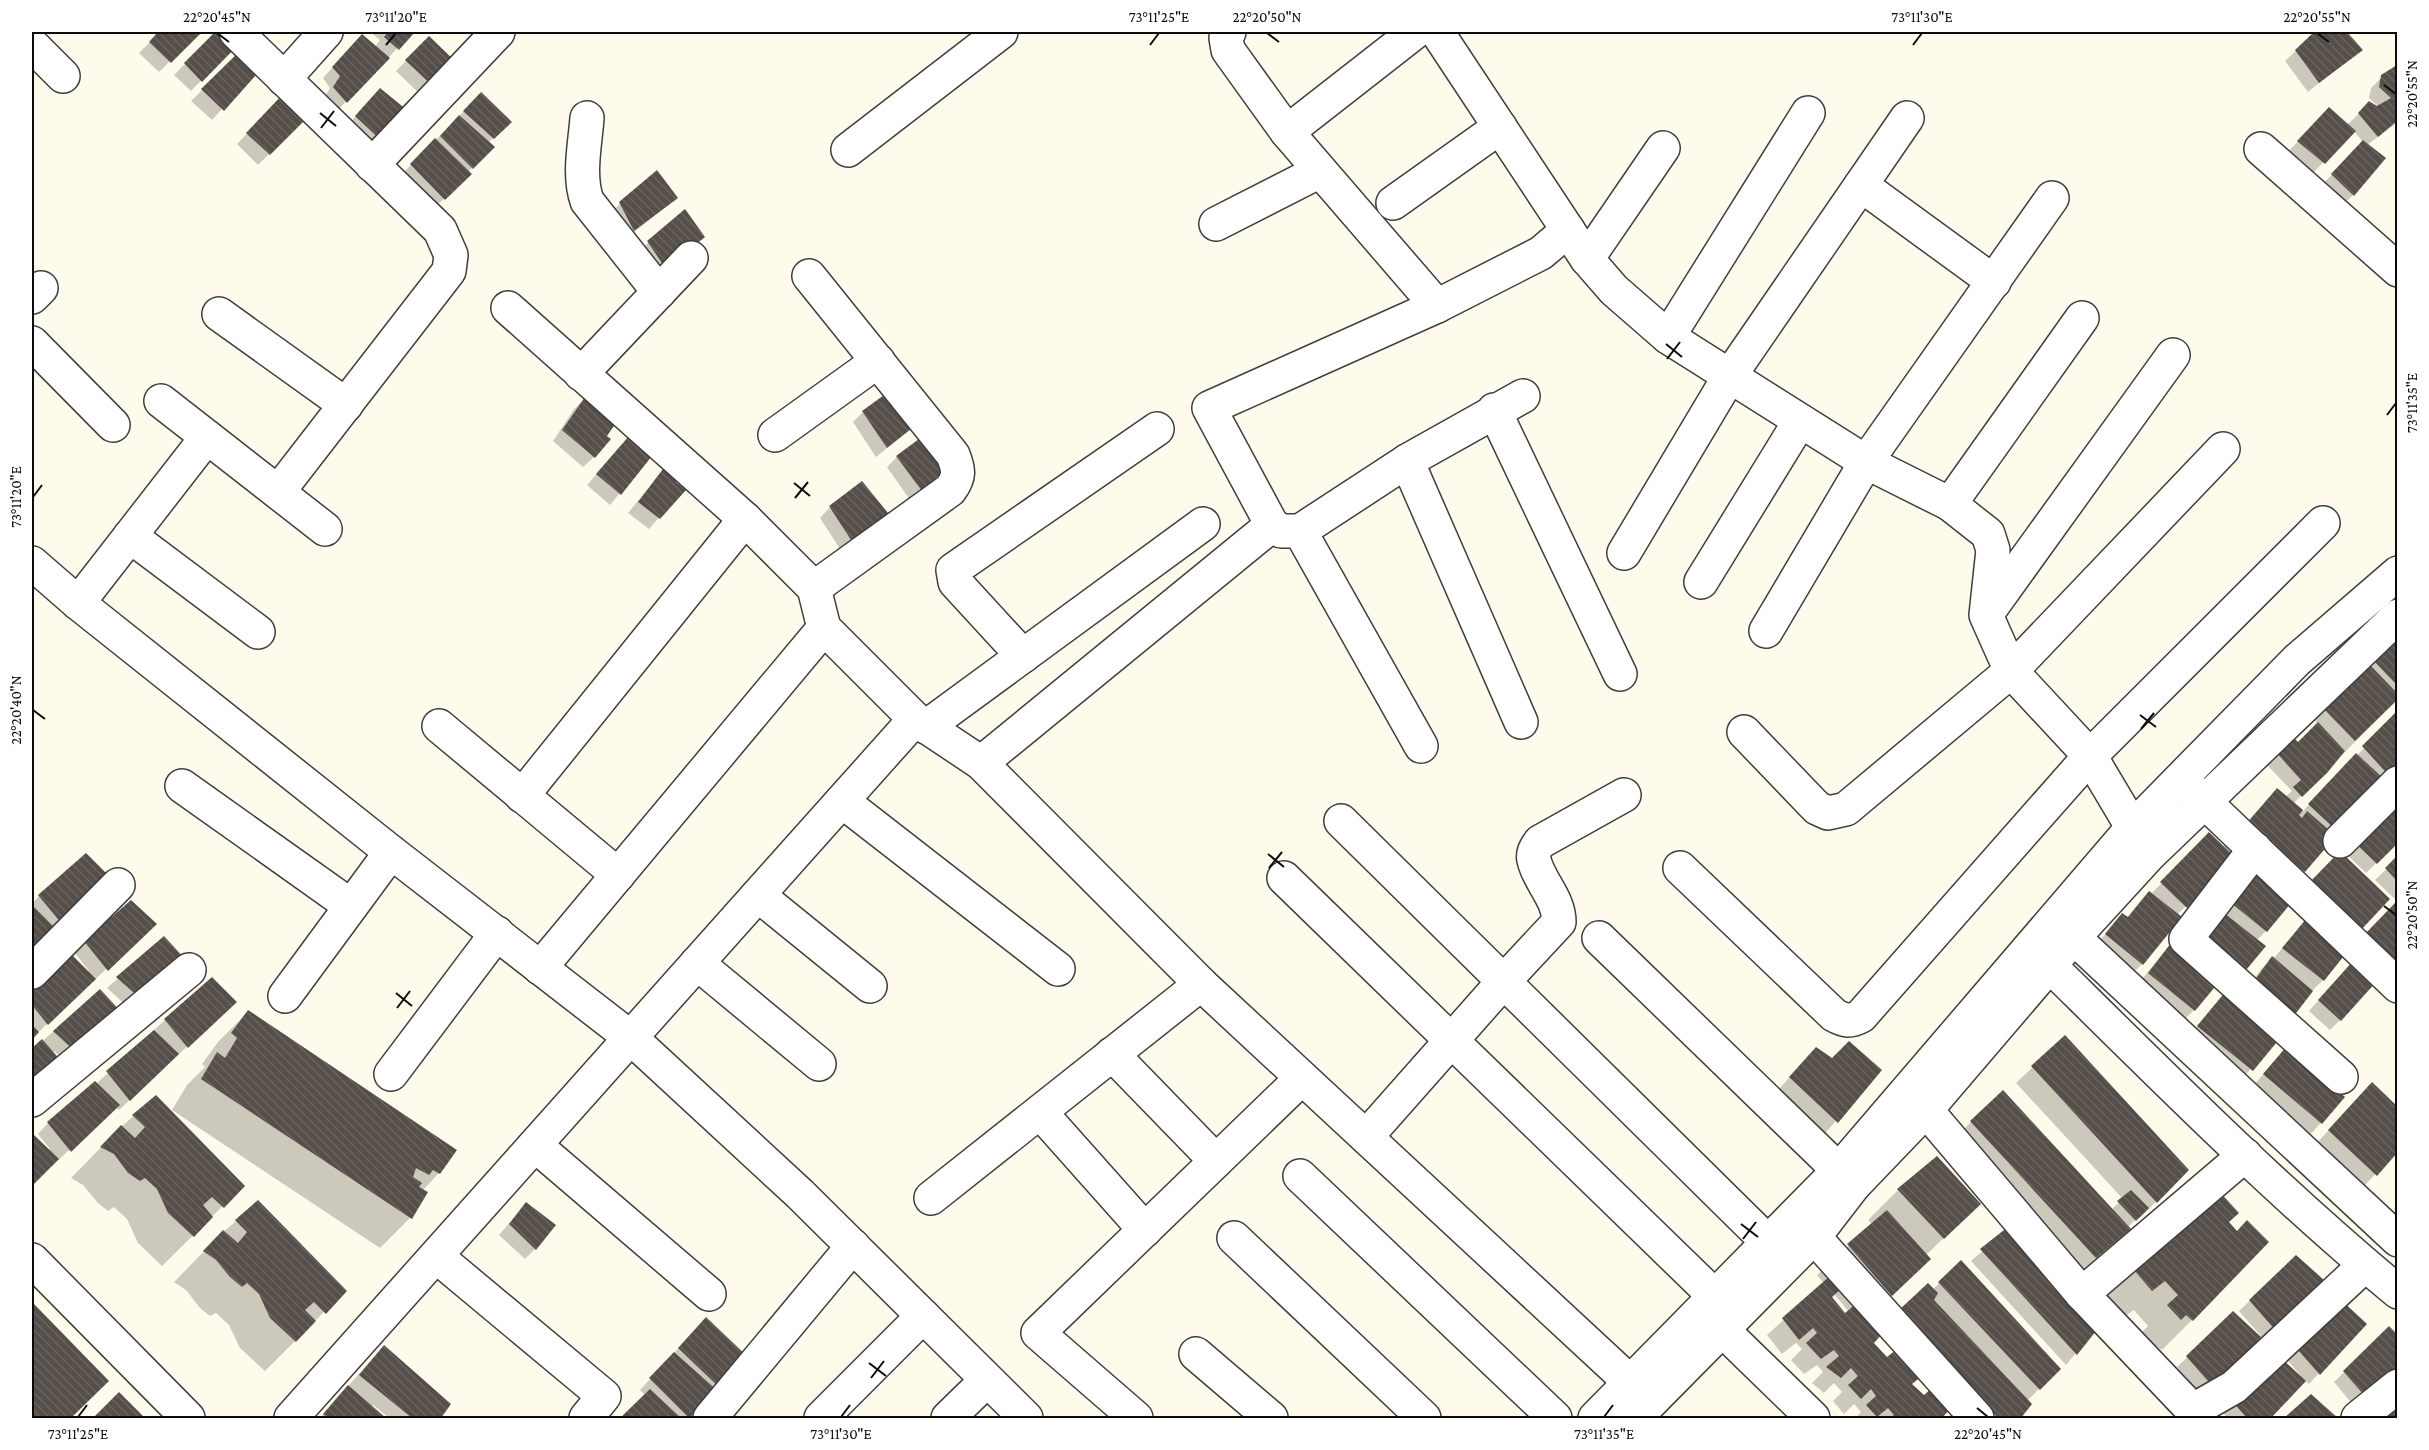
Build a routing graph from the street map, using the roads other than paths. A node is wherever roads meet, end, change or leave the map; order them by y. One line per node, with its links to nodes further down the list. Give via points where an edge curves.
1 (236, 32): 10 (street)
2 (326, 32): 10 (street)
3 (498, 32): 19 (street)
4 (1001, 32): 18 (street)
5 (1229, 32): 15 (street, via 1228,50)
6 (1415, 32): 15 (street)
7 (1437, 32): 14 (street)
8 (32, 45): 9 (street)
9 (63, 76)
10 (284, 79): 19 (street)
11 (1808, 113): 36 (street)
12 (587, 118): 31 (street, via 583,172 587,201)
13 (1907, 118): 21 (street)
14 (1500, 127): 23 (street); 25 (street)
15 (1287, 132): 20 (street)
16 (1663, 148): 27 (street)
17 (2261, 149): 28 (street)
18 (848, 150)
19 (372, 165): 43 (street, via 440,230 451,255 449,271)
20 (1320, 171): 24 (street); 32 (street)
21 (1861, 185): 30 (street); 41 (street)
22 (2052, 198): 30 (street)
23 (1393, 203)
24 (1216, 224)
25 (1568, 230): 27 (street); 32 (street, via 1541,253)
26 (692, 258): 31 (street)
27 (1587, 260): 36 (street, via 1614,290)
28 (2397, 270)
29 (809, 276): 39 (street)
30 (1994, 282): 51 (street)
31 (659, 292): 40 (street)
32 (1437, 306): 57 (street, via 1209,408)
33 (508, 308): 40 (street)
34 (219, 314): 43 (street)
35 (2082, 318): 53 (street)
36 (1668, 337): 41 (street)
37 (32, 343): 45 (street)
38 (2173, 355): 66 (street)
39 (878, 362): 47 (street); 64 (street, via 952,455 958,479 950,490)
40 (582, 374): 54 (street)
41 (1729, 377): 44 (street); 60 (street)
42 (160, 401): 48 (street)
43 (346, 405): 52 (street)
44 (1800, 421): 51 (street); 63 (street)
45 (113, 425)
46 (1157, 429): 71 (street, via 953,570 955,582)
47 (775, 435)
48 (207, 437): 52 (street); 59 (street)
49 (2223, 449): 72 (street)
50 (1407, 461): 57 (street); 73 (street, via 1509,403); 74 (street)
51 (1866, 462): 53 (street); 69 (street)
52 (278, 492): 58 (street)
53 (1950, 504): 66 (street, via 1988,534 1993,550)
54 (745, 519): 64 (street); 85 (street)
55 (2323, 523): 79 (street)
56 (1203, 524): 71 (street)
57 (1286, 528): 78 (street); 80 (street)
58 (325, 529)
59 (130, 536): 65 (street); 70 (street)
60 (1624, 553)
61 (32, 563): 65 (street)
62 (2397, 573): 83 (street, via 2297,660)
63 (1701, 582)
64 (814, 588): 68 (street)
65 (78, 603): 91 (street)
66 (1986, 615): 72 (street)
67 (2397, 616): 83 (street)
68 (824, 628): 75 (street); 94 (street)
69 (1767, 631)
70 (258, 632)
71 (1023, 656): 75 (street)
72 (2011, 671): 77 (street, via 1838,812 1817,808); 79 (street)
73 (1620, 674)
74 (1521, 722)
75 (921, 723): 80 (street); 86 (street)
76 (439, 726): 85 (street)
77 (1744, 732)
78 (1421, 746)
79 (2090, 756): 88 (street); 93 (street, via 1861,1016 1852,1021 1834,1015)
80 (981, 763): 109 (street)
81 (2397, 783): 89 (street)
82 (182, 786): 98 (street)
83 (2192, 790): 88 (street); 90 (street); 92 (street)
84 (1624, 795): 108 (street, via 1540,842 1535,849 1533,859 1559,910 1559,922)
85 (522, 796): 94 (street)
86 (842, 801): 97 (street); 105 (street)
87 (1341, 821): 108 (street)
88 (2133, 827): 92 (street); 99 (street)
89 (2340, 842)
90 (2255, 849): 110 (street); 118 (street, via 2186,939)
91 (391, 852): 98 (street); 100 (street)
92 (2149, 855): 99 (street)
93 (1680, 868)
94 (618, 875): 104 (street)
95 (1284, 878): 114 (street)
96 (118, 885): 107 (street)
97 (758, 894): 103 (street); 111 (street)
98 (351, 906): 112 (street)
99 (2064, 929): 102 (street); 130 (street)
100 (497, 933): 104 (street); 117 (street)
101 (1599, 938): 128 (street)
102 (2040, 956): 121 (street); 125 (street); 128 (street)
103 (697, 963): 113 (street); 116 (street)
104 (540, 968): 113 (street)
105 (1058, 969)
106 (189, 970): 120 (street)
107 (32, 972)
108 (1504, 981): 114 (street); 135 (street)
109 (1201, 984): 115 (street); 119 (street)
110 (2397, 986)
111 (870, 987)
112 (285, 996)
113 (631, 1038): 124 (street); 134 (street)
114 (1452, 1042): 123 (street); 142 (street)
115 (1112, 1054): 122 (street); 126 (street)
116 (819, 1064)
117 (392, 1074)
118 (2341, 1077)
119 (1302, 1078): 123 (street); 126 (street)
120 (32, 1100)
121 (1926, 1110): 128 (street); 141 (street)
122 (1040, 1112): 129 (street); 131 (street)
123 (1365, 1137): 146 (street)
124 (535, 1145): 136 (street); 140 (street)
125 (2245, 1155): 138 (street); 141 (street)
126 (1216, 1161): 131 (street)
127 (1300, 1176): 159 (street)
128 (1847, 1178): 132 (street); 135 (street)
129 (931, 1198)
130 (2392, 1222)
131 (1145, 1230): 156 (street, via 1038,1333)
132 (1814, 1237): 135 (street); 163 (street)
133 (1234, 1238): 158 (street)
134 (853, 1246): 143 (street); 152 (street)
135 (1778, 1252): 142 (street)
136 (436, 1256): 150 (street); 151 (street, via 604,1396)
137 (32, 1260): 149 (street)
138 (2365, 1265): 139 (street); 148 (street, via 2234,1387)
139 (2397, 1292)
140 (709, 1294)
141 (2082, 1294): 148 (street)
142 (1718, 1313): 146 (street); 161 (street); 162 (street)
143 (923, 1316): 145 (street); 153 (street)
144 (1197, 1354): 157 (street)
145 (987, 1380): 154 (street); 155 (street)
146 (1630, 1383): 160 (street)
147 (2397, 1386): 164 (street)
148 (2196, 1415)
149 (188, 1419)
150 (291, 1419)
151 (586, 1419)
152 (710, 1419)
153 (821, 1419)
154 (948, 1419)
155 (1026, 1419)
156 (1136, 1419)
157 (1270, 1419)
158 (1424, 1419)
159 (1555, 1419)
160 (1595, 1419)
161 (1635, 1419)
162 (1814, 1419)
163 (1977, 1419)
164 (2358, 1419)

